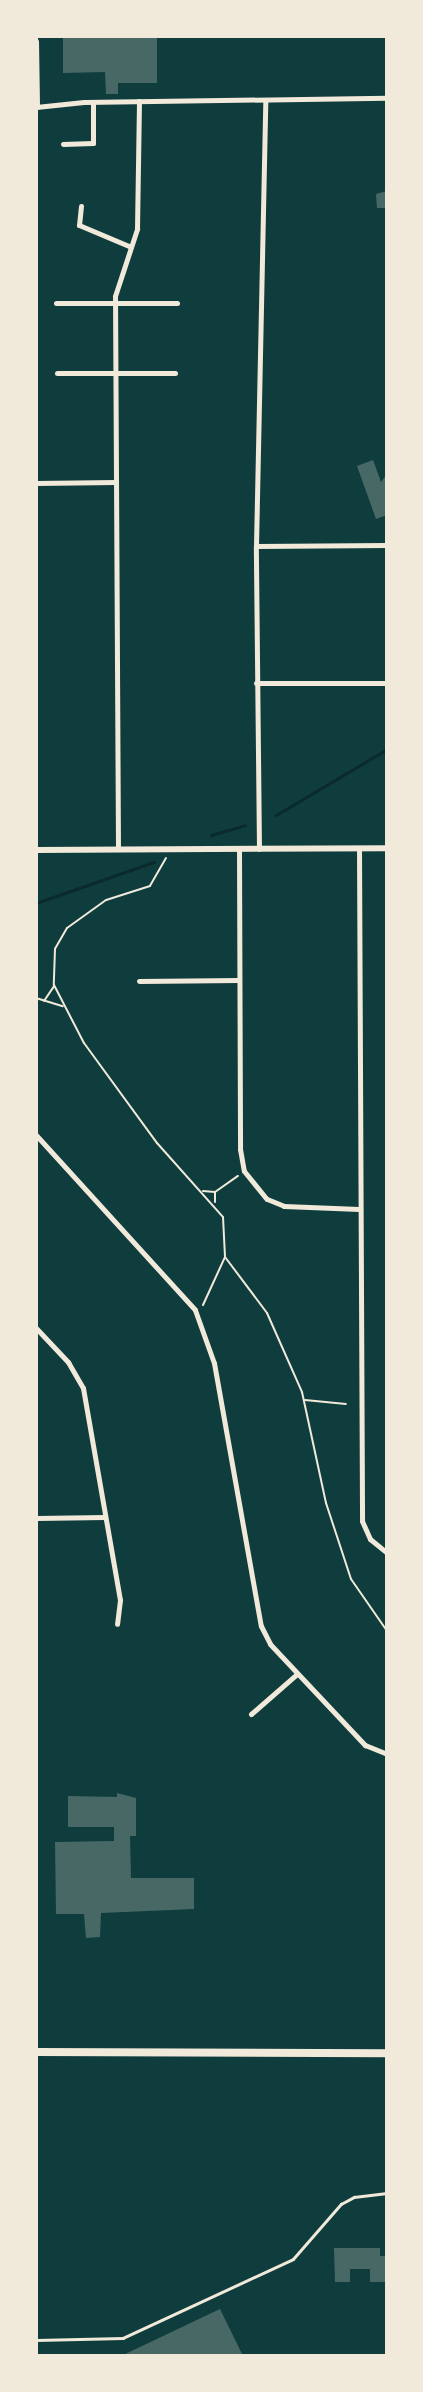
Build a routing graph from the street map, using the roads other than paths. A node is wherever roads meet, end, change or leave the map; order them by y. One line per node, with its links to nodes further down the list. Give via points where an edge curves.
1 (36, 41): 6 (street)
2 (387, 98): 3 (street)
3 (265, 100): 4 (street); 19 (street)
4 (138, 101): 5 (street); 9 (street, via 137,229)
5 (93, 102): 6 (street); 7 (street, via 93,143)
6 (36, 107)
7 (63, 144)
8 (81, 206): 9 (street, via 79,225)
9 (131, 247): 11 (street)
10 (56, 303): 11 (street)
11 (115, 303): 12 (street); 14 (street)
12 (177, 303)
13 (57, 373): 14 (street)
14 (116, 373): 15 (street); 16 (street)
15 (175, 373)
16 (116, 482): 17 (street); 22 (street)
17 (36, 483)
18 (387, 545): 19 (street)
19 (256, 546): 20 (street)
20 (256, 683): 21 (street); 26 (street)
21 (387, 683)
22 (118, 848): 25 (street); 27 (street)
23 (359, 848): 24 (street); 26 (street); 31 (street)
24 (387, 848)
25 (239, 849): 26 (street); 28 (street)
26 (259, 849)
27 (36, 850)
28 (239, 980): 29 (street); 31 (street, via 240,1149 244,1171 267,1199 284,1206)
29 (140, 981)
30 (36, 1135): 37 (street, via 195,1310 214,1363 261,1626)
31 (359, 1209): 35 (street, via 362,1521 370,1539)
32 (36, 1328): 33 (street, via 80,1380)
33 (105, 1517): 34 (street); 36 (street, via 120,1600)
34 (36, 1518)
35 (387, 1554)
36 (117, 1624)
37 (297, 1674): 38 (street); 39 (street, via 365,1746)
38 (251, 1714)
39 (387, 1754)
40 (36, 2052): 41 (main road)
41 (387, 2052)
42 (387, 2193): 43 (lane, via 354,2197 340,2204 293,2259 123,2338)
43 (36, 2340)

